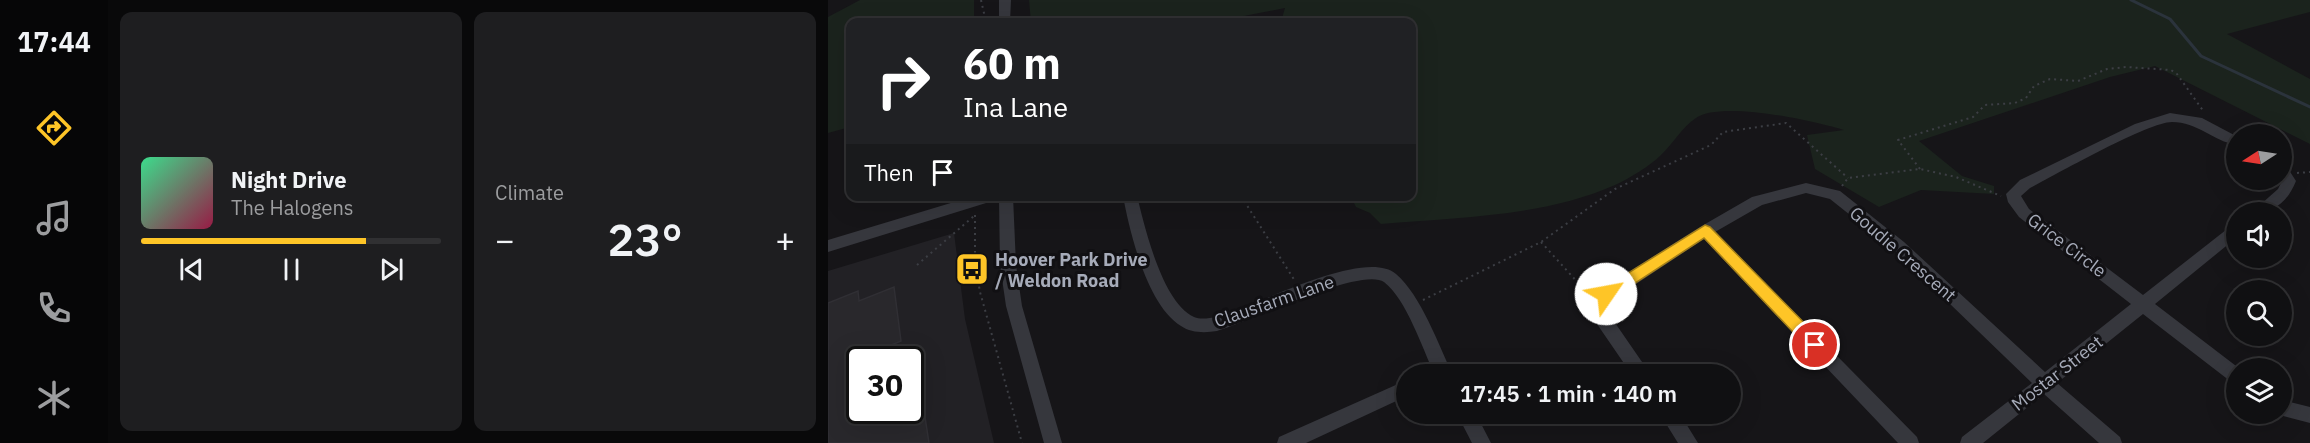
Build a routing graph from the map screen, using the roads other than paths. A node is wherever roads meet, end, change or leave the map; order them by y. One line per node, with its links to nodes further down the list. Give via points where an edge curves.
1 (1005, 0): 2 (street)
2 (1005, 18)
3 (2226, 136): 12 (street, Grice Circle, via 2185,118 2156,120 2025,184 2013,194 2024,213)
4 (2285, 190): 8 (street)
5 (976, 201): 11 (street)
6 (1006, 201): 22 (street, via 1014,306)
7 (1132, 201): 13 (street, Clausfarm Lane, via 1136,228 1161,291 1184,322 1199,326 1222,322 1325,281 1379,272 1392,280 1409,306)
8 (2272, 202)
9 (1705, 231): 14 (street, Goudie Crescent, via 1606,294 1599,306 1603,319); 16 (street, Goudie Crescent, via 1757,201 1806,188 1835,195 1899,246); 26 (street)
10 (2226, 238): 12 (street)
11 (828, 246)
12 (2144, 304): 15 (street, Grice Circle); 16 (street, Mostar Street)
13 (1436, 364)
14 (1634, 364)
15 (2226, 368)
16 (2044, 383): 27 (street, Mostar Street); 28 (street, Goudie Crescent)
17 (1396, 393): 23 (street)
18 (2292, 410): 19 (street)
19 (2310, 415)
20 (1472, 424): 24 (street)
21 (1676, 424): 25 (street)
22 (1053, 443)
23 (1286, 443)
24 (1482, 443)
25 (1689, 443)
26 (1910, 443)
27 (1969, 443)
28 (2113, 443)

